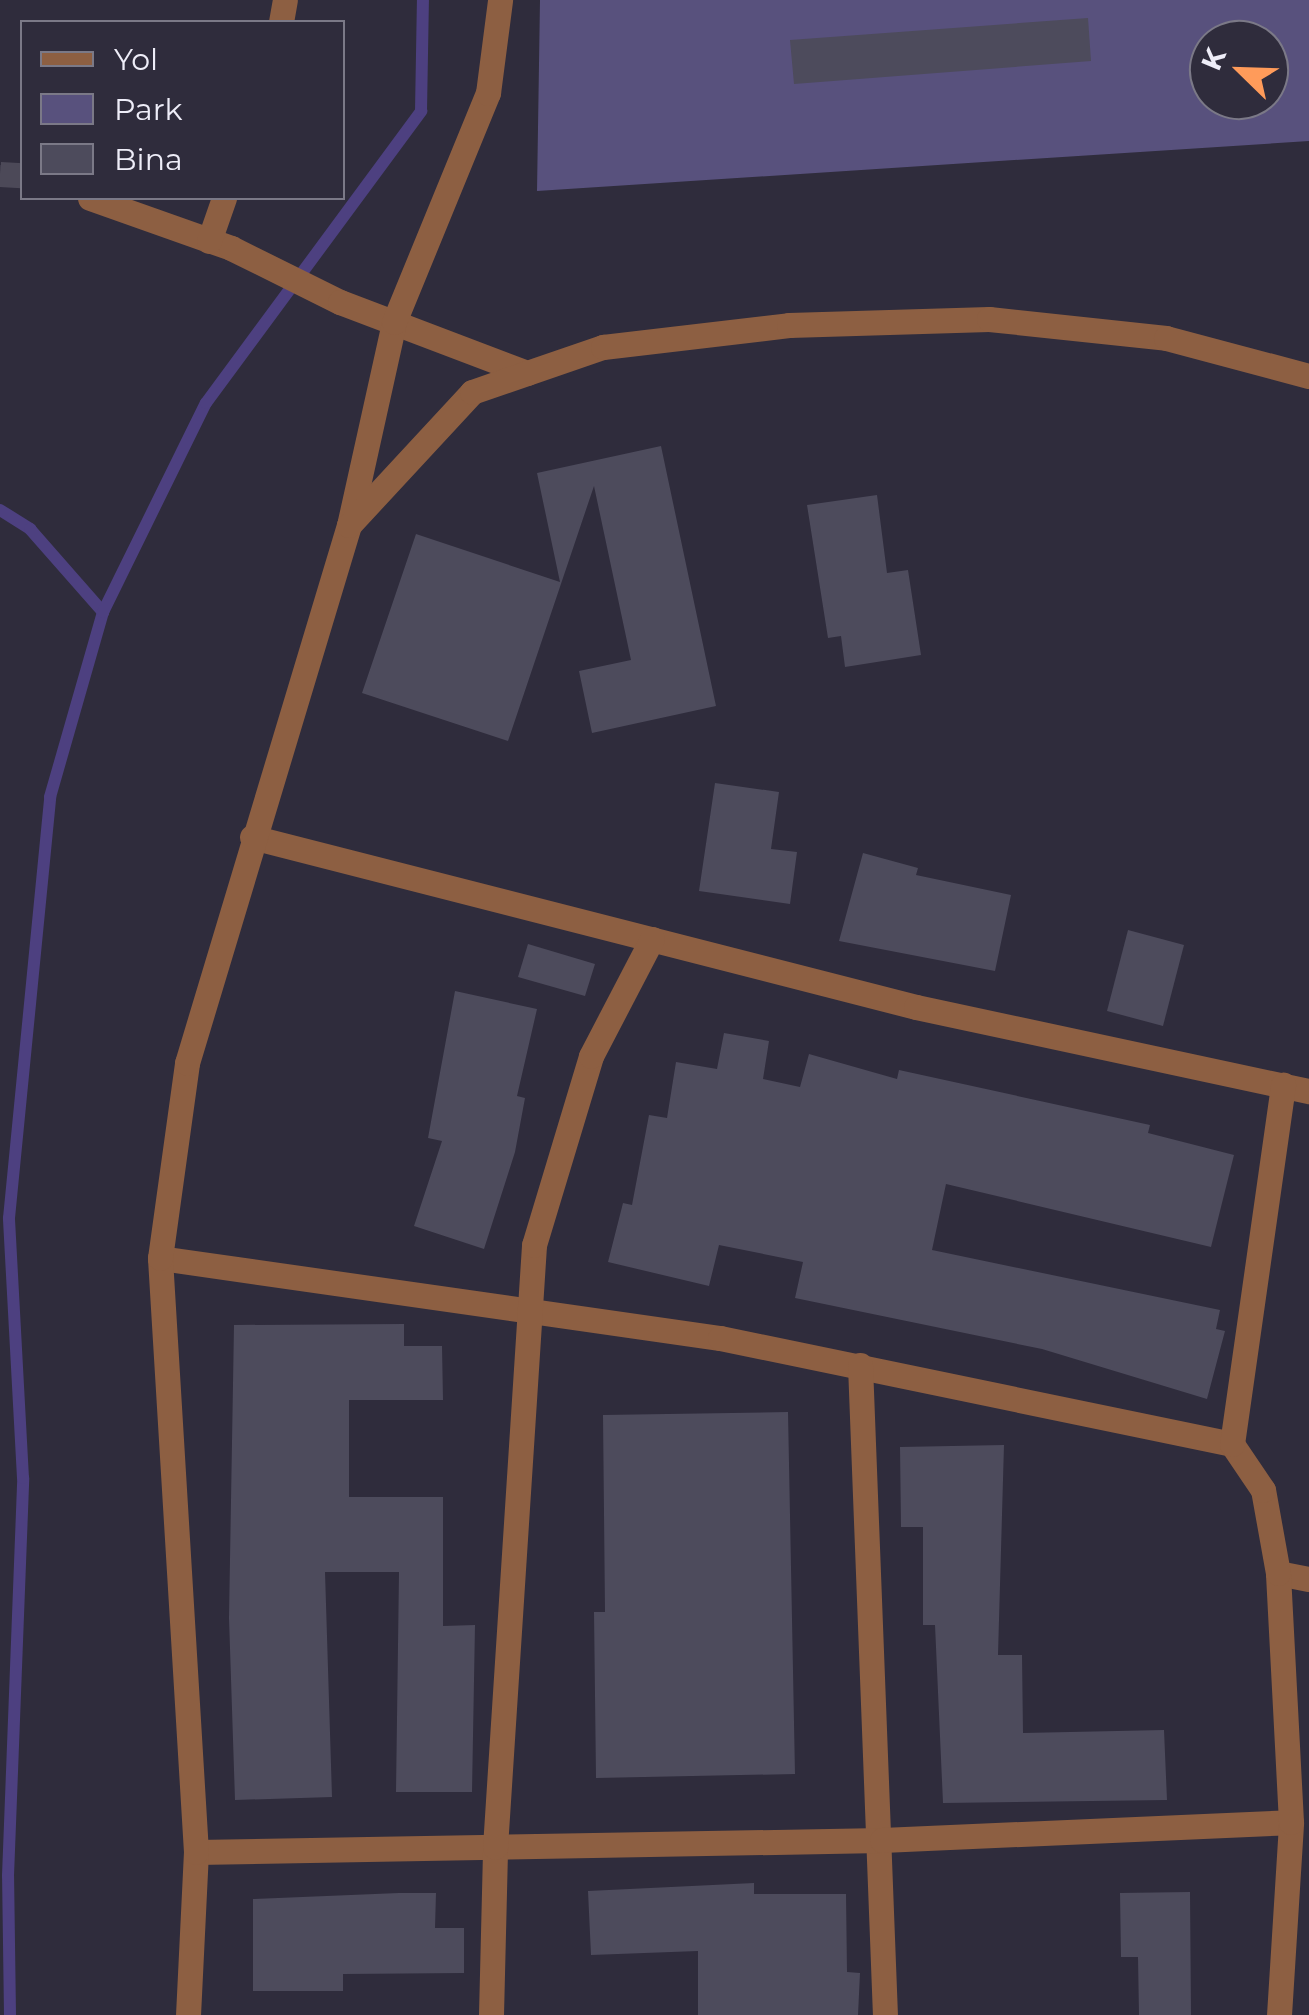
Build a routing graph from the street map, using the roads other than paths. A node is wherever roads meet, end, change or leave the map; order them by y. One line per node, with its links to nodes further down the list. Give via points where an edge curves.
1 (500, 0): 5 (street, via 488,93)
2 (96, 200): 4 (street)
3 (224, 200): 4 (street)
4 (220, 244): 5 (street)
5 (394, 322): 6 (street); 8 (street)
6 (528, 373): 7 (street, via 603,347 752,329 990,319 1166,338); 8 (street, via 472,392)
7 (1309, 376)
8 (349, 525): 9 (street)
9 (252, 836): 10 (street); 13 (street, via 187,1064)
10 (652, 939): 11 (street, via 916,1007); 14 (street, via 568,1118 538,1229)
11 (1283, 1085): 12 (street); 16 (street)
12 (1309, 1091)
13 (160, 1258): 14 (street); 22 (street)
14 (526, 1310): 15 (street); 21 (street)
15 (860, 1365): 16 (street); 20 (street)
16 (1232, 1444): 17 (street, via 1263,1490)
17 (1278, 1573): 18 (street); 19 (street)
18 (1309, 1579)
19 (1291, 1822): 20 (street); 26 (street)
20 (882, 1840): 21 (street); 25 (street)
21 (495, 1846): 22 (street); 24 (street)
22 (196, 1852): 23 (street)
23 (188, 2015)
24 (491, 2015)
25 (885, 2015)
26 (1279, 2015)

